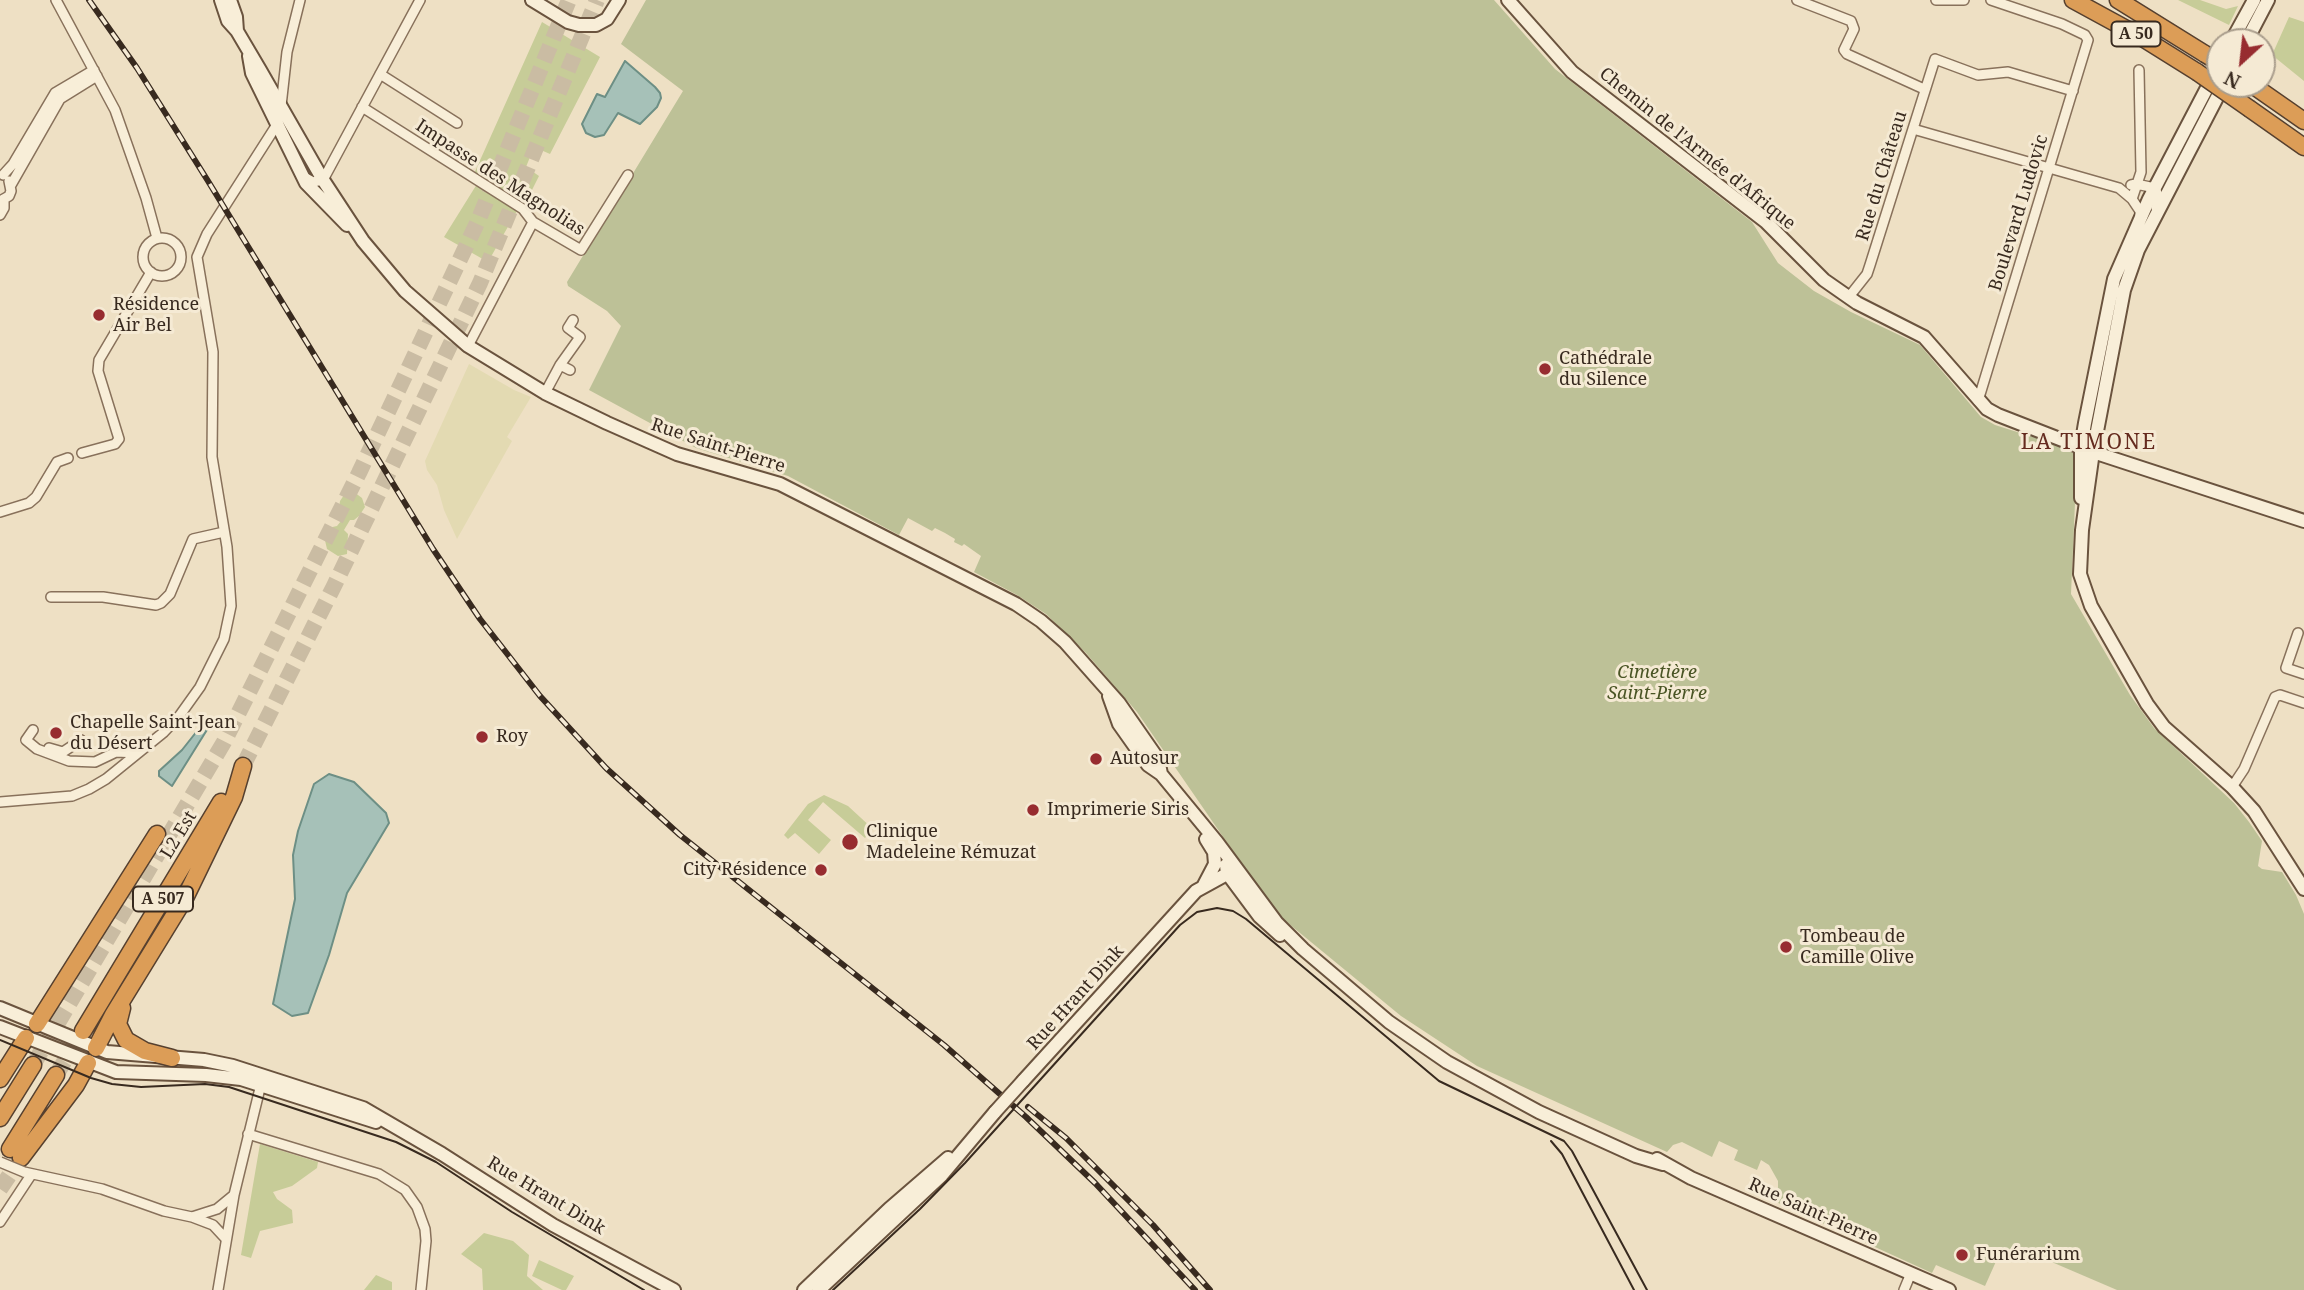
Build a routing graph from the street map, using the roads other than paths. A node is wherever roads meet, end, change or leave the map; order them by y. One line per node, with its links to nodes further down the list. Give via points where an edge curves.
1 (56, 0): 23 (street)
2 (221, 0): 19 (street)
3 (230, 0): 19 (street)
4 (300, 0): 31 (street, via 287,52)
5 (532, 0): 6 (street, via 579,25 596,25 607,19)
6 (619, 0)
7 (1508, 0): 56 (street, Chemin de l'Armée d'Afrique, via 1572,72 1766,222)
8 (1798, 0): 25 (street, via 1851,21 1854,29 1844,50 1847,54)
9 (1937, 0): 10 (street)
10 (1964, 0)
11 (1992, 0): 27 (street, Boulevard Ludovic, via 2085,35 2088,40)
12 (2073, 0): 36 (highway, A 50, bridge, via 2197,72)
13 (2118, 0): 21 (highway, A 50, bridge)
14 (2266, 0): 16 (street)
15 (417, 1): 24 (street)
16 (2253, 6): 17 (street); 18 (street)
17 (2240, 28)
18 (2249, 28)
19 (237, 31): 20 (street)
20 (248, 52): 31 (street, Rue Saint-Pierre); 34 (street, Rue Saint-Pierre)
21 (2206, 55)
22 (2138, 70): 42 (street, via 2141,172)
23 (96, 73): 38 (street, via 55,93 13,164); 43 (street, via 60,99); 51 (street, via 116,110)
24 (380, 74): 30 (street); 33 (street)
25 (1924, 89): 27 (street, Rue du Château, via 1935,59 1978,75 2008,72); 35 (street, Rue du Château)
26 (2206, 90): 45 (street)
27 (2073, 91): 37 (street, Boulevard Ludovic)
28 (2216, 98): 50 (street)
29 (2272, 98): 32 (highway)
30 (362, 107): 41 (street); 49 (street, Impasse des Magnolias, via 523,209)
31 (281, 108): 34 (street); 41 (street, Rue Saint-Pierre)
32 (2304, 121)
33 (457, 124)
34 (276, 126): 39 (street, Rue Saint-Pierre); 53 (street)
35 (1913, 129): 37 (street); 56 (street, Rue du Château, via 1867,274)
36 (2304, 147)
37 (2049, 169): 44 (street); 62 (street, Boulevard Ludovic)
38 (1, 175): 43 (street)
39 (302, 175): 41 (street, via 313,182); 52 (street, Rue Saint-Pierre, via 321,201)
40 (628, 175): 49 (street, Impasse des Magnolias, via 580,250)
41 (323, 180): 52 (street, Rue Saint-Pierre)
42 (2136, 184): 44 (street); 45 (street); 46 (street)
43 (11, 185): 47 (street)
44 (2119, 188): 46 (street)
45 (2155, 188): 50 (street)
46 (2132, 199): 50 (street)
47 (2, 200): 48 (street)
48 (0, 215)
49 (533, 222): 58 (street)
50 (2145, 222): 63 (street, via 2113,313)
51 (157, 238): 54 (street, via 172,240); 55 (street, via 143,253)
52 (363, 241): 58 (street, Rue Saint-Pierre, via 405,291)
53 (197, 257): 54 (street); 68 (street, via 213,352 212,457)
54 (182, 258): 55 (street, via 170,275)
55 (151, 272): 64 (street, via 99,360 98,371 119,439)
56 (1848, 298): 62 (street, Chemin de l'Armée d'Afrique, via 1924,337)
57 (573, 320): 59 (street, via 568,328 584,340)
58 (468, 346): 61 (street, Rue Saint-Pierre)
59 (560, 365): 60 (street); 61 (street)
60 (570, 370)
61 (545, 393): 79 (street, Rue Saint-Pierre, via 659,447 780,484 1016,604 1058,636 1119,703 1158,759 1161,774)
62 (1978, 401): 63 (street, Chemin de l'Armée d'Afrique, via 1998,415)
63 (2087, 450): 67 (street, Chemin de l'Armée d'Afrique); 77 (street, via 2080,574 2091,606 2164,727)
64 (82, 453)
65 (68, 458): 66 (street, via 57,461 29,503)
66 (0, 512)
67 (2304, 521)
68 (224, 532): 69 (street, via 193,539 170,594 156,605 103,597); 76 (street, via 231,606 224,639 201,687 180,715)
69 (51, 597)
70 (2298, 633): 71 (street, via 2286,668)
71 (2304, 674)
72 (2304, 703): 77 (street, via 2275,697)
73 (33, 730): 75 (street, via 26,740)
74 (81, 740): 75 (street, via 63,752)
75 (37, 748): 76 (street, via 74,762 95,762 116,752)
76 (138, 753): 78 (street, via 96,786 72,796)
77 (2232, 787): 83 (street, via 2254,811)
78 (0, 802)
79 (1199, 822): 81 (street, Rue Saint-Pierre, via 1217,842); 82 (street, Rue Hrant Dink, via 1215,859)
80 (157, 834): 86 (highway)
81 (1232, 871): 82 (street, Rue Hrant Dink); 105 (street, Rue Saint-Pierre, via 1303,949 1389,1022 1447,1062 1539,1112 1631,1154)
82 (1204, 885): 99 (street, Rue Hrant Dink, bridge)
83 (2304, 889)
84 (124, 999): 88 (highway, L2 Est / A 507, via 186,896 234,797 243,766); 90 (highway); 91 (highway, via 118,1024 126,1040)
85 (0, 1008): 86 (street)
86 (37, 1024): 89 (street); 90 (street)
87 (0, 1027): 89 (street)
88 (83, 1031)
89 (26, 1038): 92 (street); 95 (highway)
90 (96, 1048): 91 (street); 92 (street)
91 (172, 1058): 96 (street, via 223,1064)
92 (88, 1063): 96 (street, via 116,1072); 100 (highway)
93 (33, 1065): 97 (highway)
94 (56, 1075): 100 (highway)
95 (0, 1079)
96 (262, 1080): 98 (street); 108 (street, Rue Hrant Dink, via 363,1108 553,1225)
97 (0, 1118)
98 (248, 1134): 101 (street); 107 (street, via 379,1174 405,1190 417,1207 426,1235)
99 (975, 1136): 109 (street, Rue Hrant Dink); 110 (street, Rue Hrant Dink, via 942,1175)
100 (17, 1163): 102 (street); 103 (street)
101 (234, 1195): 102 (street, via 217,1209); 104 (street)
102 (192, 1217): 104 (street, via 213,1225)
103 (0, 1222)
104 (226, 1239): 106 (street)
105 (1910, 1273): 111 (street); 112 (street, Rue Saint-Pierre)
106 (218, 1290)
107 (421, 1290)
108 (674, 1290)
109 (804, 1290)
110 (819, 1290)
111 (1904, 1290)
112 (1949, 1290)

